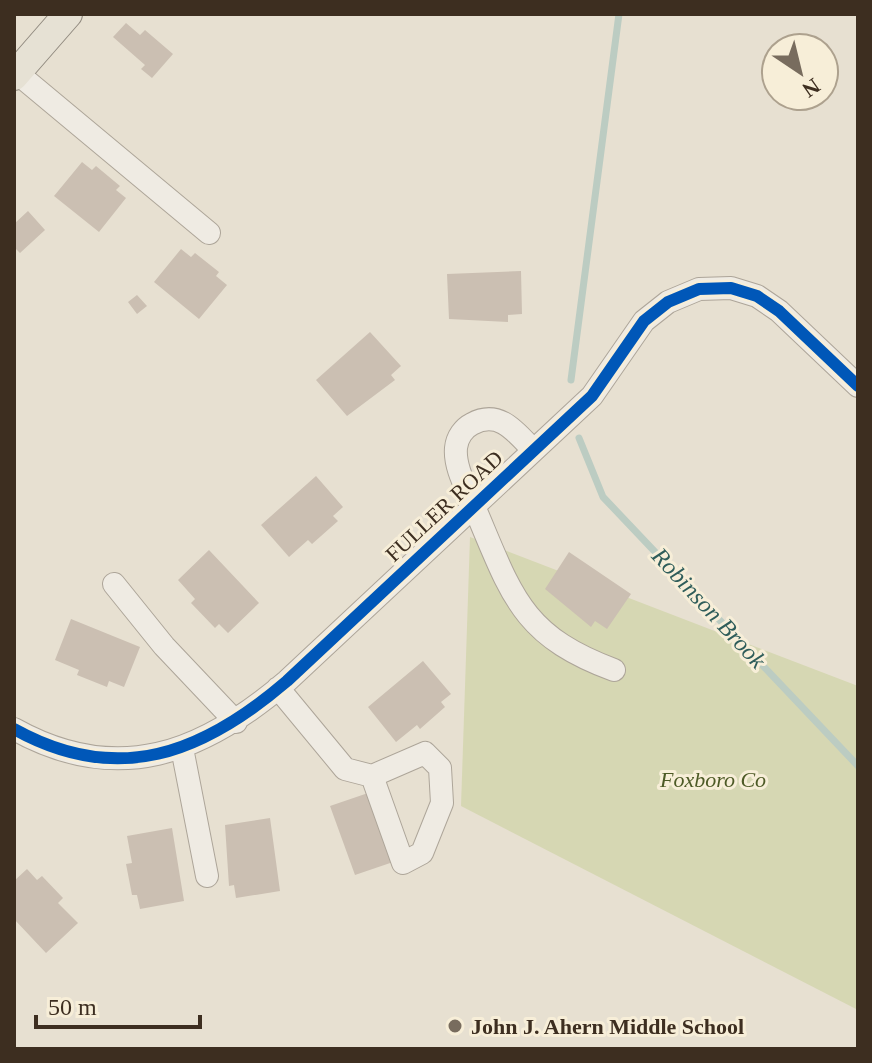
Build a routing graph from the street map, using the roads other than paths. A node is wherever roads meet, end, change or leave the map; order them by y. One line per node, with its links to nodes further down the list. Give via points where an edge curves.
1 (68, 14): 2 (main road)
2 (15, 75): 3 (street)
3 (209, 233)
4 (858, 386): 5 (street, FULLER ROAD, via 757,296 731,288 699,289 668,302 644,321 592,396)
5 (533, 450): 6 (street, FULLER ROAD); 6 (street, via 498,420 469,425 455,449)
6 (474, 505): 8 (street, via 514,598 542,631 574,655); 9 (street, FULLER ROAD)
7 (114, 584): 10 (street)
8 (614, 670)
9 (278, 688): 10 (street, FULLER ROAD); 13 (street, via 345,769)
10 (236, 722): 12 (street, FULLER ROAD)
11 (14, 729): 12 (street, FULLER ROAD, via 67,753 103,760 137,759)
12 (182, 748): 14 (street)
13 (372, 776): 13 (street, via 388,819 403,863 422,853 442,803 440,768 425,753)
14 (207, 876)

